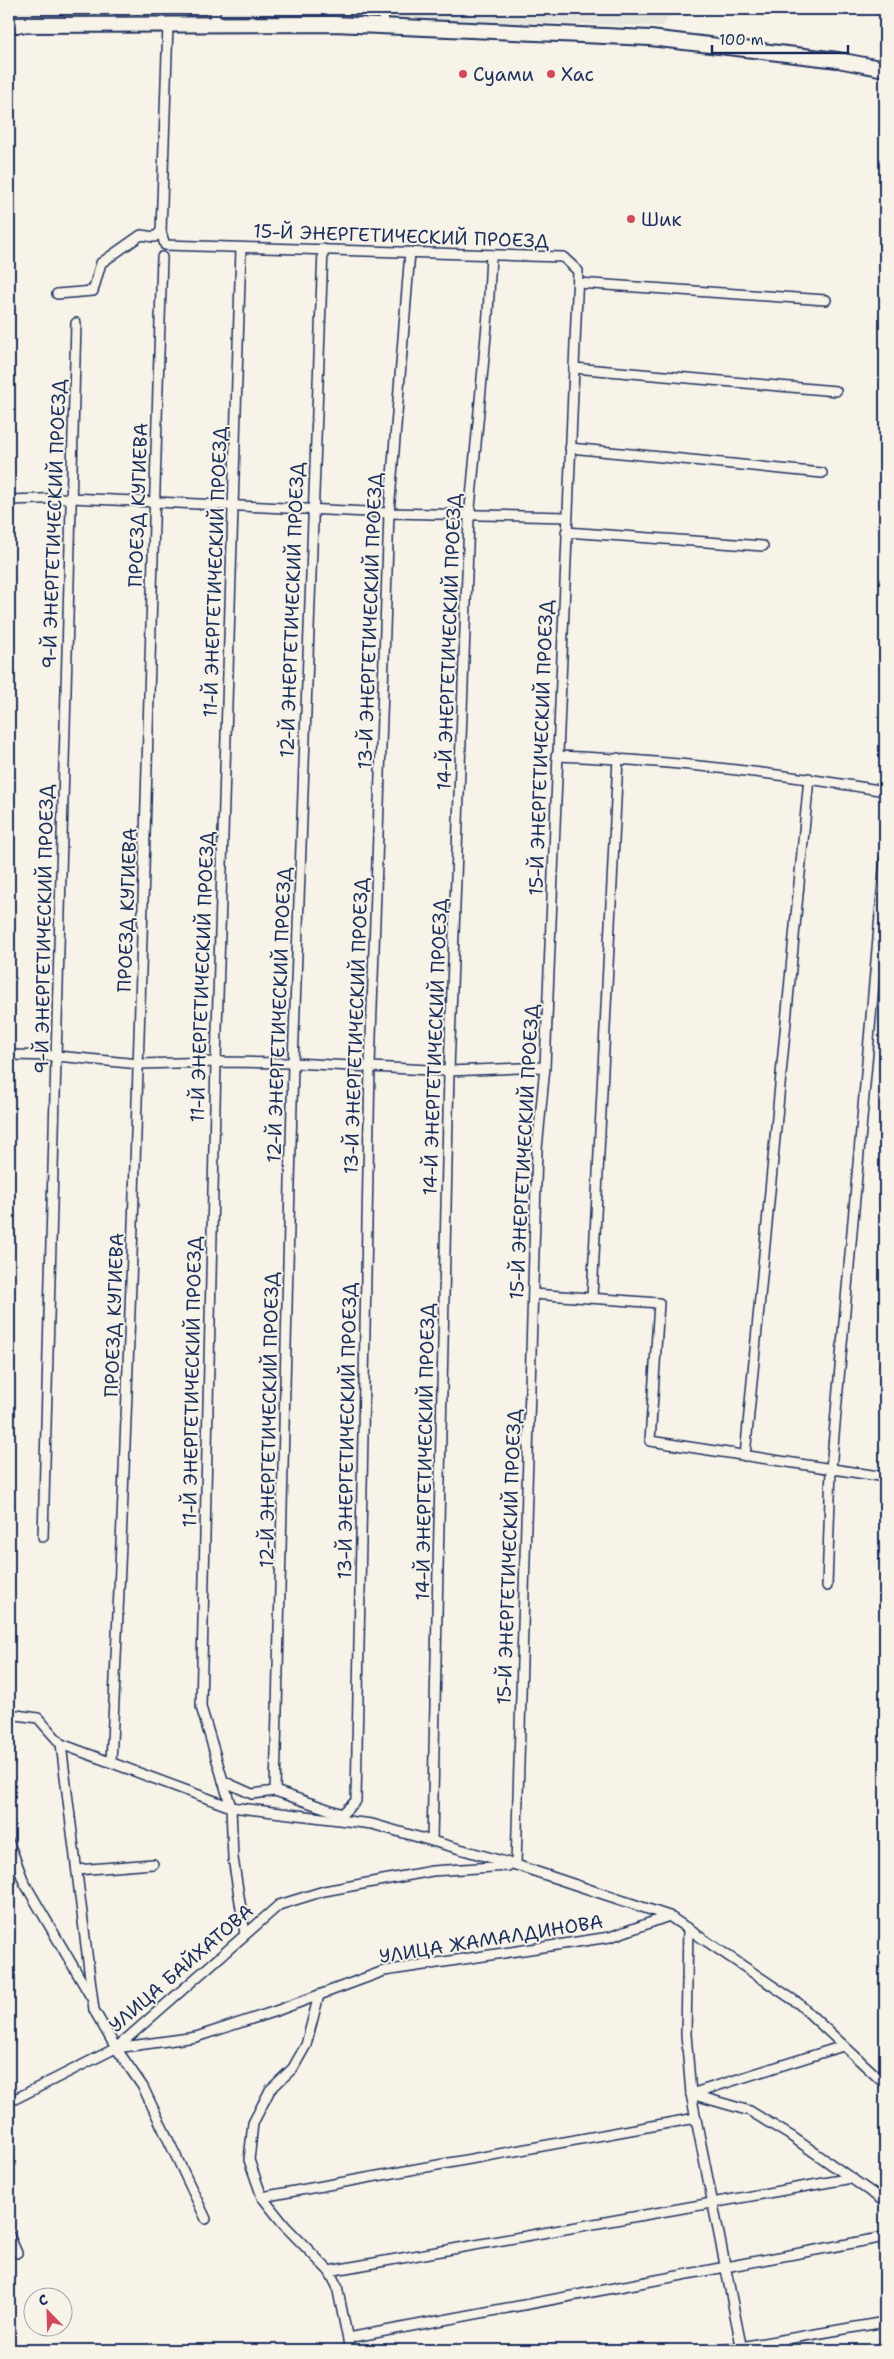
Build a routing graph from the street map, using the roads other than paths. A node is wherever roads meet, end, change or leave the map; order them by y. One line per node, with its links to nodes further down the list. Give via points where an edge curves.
1 (215, 9): 4 (street)
2 (383, 9): 6 (street)
3 (168, 24): 4 (highway); 5 (highway); 8 (street)
4 (215, 24): 6 (highway)
5 (9, 25)
6 (384, 26): 7 (highway, via 650,38 838,60)
7 (885, 70)
8 (161, 232): 9 (street, 15-Й ЭНЕРГЕТИЧЕСКИЙ ПРОЕЗД, via 165,246); 15 (street, via 154,237 141,235 101,263 93,291)
9 (241, 248): 10 (street, 15-Й ЭНЕРГЕТИЧЕСКИЙ ПРОЕЗД); 25 (street, 11-Й ЭНЕРГЕТИЧЕСКИЙ ПРОЕЗД)
10 (322, 250): 11 (street, 15-Й ЭНЕРГЕТИЧЕСКИЙ ПРОЕЗД); 26 (street, 12-Й ЭНЕРГЕТИЧЕСКИЙ ПРОЕЗД)
11 (410, 252): 12 (street, 15-Й ЭНЕРГЕТИЧЕСКИЙ ПРОЕЗД); 27 (street, 13-Й ЭНЕРГЕТИЧЕСКИЙ ПРОЕЗД)
12 (491, 255): 14 (street, 15-Й ЭНЕРГЕТИЧЕСКИЙ ПРОЕЗД, via 563,257 578,271); 28 (street, 14-Й ЭНЕРГЕТИЧЕСКИЙ ПРОЕЗД)
13 (162, 257): 24 (street, ПРОЕЗД КУГИЕВА)
14 (578, 282): 16 (street); 18 (street, 15-Й ЭНЕРГЕТИЧЕСКИЙ ПРОЕЗД)
15 (57, 294)
16 (826, 300)
17 (76, 323): 22 (street, 9-Й ЭНЕРГЕТИЧЕСКИЙ ПРОЕЗД)
18 (574, 368): 19 (street); 20 (street, 15-Й ЭНЕРГЕТИЧЕСКИЙ ПРОЕЗД)
19 (836, 391)
20 (570, 448): 21 (street); 29 (street, 15-Й ЭНЕРГЕТИЧЕСКИЙ ПРОЕЗД)
21 (822, 474)
22 (71, 498): 23 (street); 24 (street); 38 (street, 9-Й ЭНЕРГЕТИЧЕСКИЙ ПРОЕЗД)
23 (9, 500)
24 (155, 502): 25 (street); 41 (street, ПРОЕЗД КУГИЕВА)
25 (233, 506): 26 (street); 39 (street, 11-Й ЭНЕРГЕТИЧЕСКИЙ ПРОЕЗД)
26 (312, 509): 27 (street); 40 (street, 12-Й ЭНЕРГЕТИЧЕСКИЙ ПРОЕЗД)
27 (389, 512): 28 (street); 42 (street, 13-Й ЭНЕРГЕТИЧЕСКИЙ ПРОЕЗД)
28 (469, 514): 29 (street); 44 (street, 14-Й ЭНЕРГЕТИЧЕСКИЙ ПРОЕЗД)
29 (567, 517): 30 (street, 15-Й ЭНЕРГЕТИЧЕСКИЙ ПРОЕЗД)
30 (566, 532): 31 (street); 32 (street, 15-Й ЭНЕРГЕТИЧЕСКИЙ ПРОЕЗД)
31 (763, 546)
32 (556, 756): 33 (street); 43 (street, 15-Й ЭНЕРГЕТИЧЕСКИЙ ПРОЕЗД)
33 (618, 758): 34 (street); 46 (street)
34 (809, 778): 35 (street); 47 (street)
35 (885, 791)
36 (885, 859): 48 (street)
37 (9, 1055): 38 (street)
38 (57, 1056): 41 (street); 50 (street, 9-Й ЭНЕРГЕТИЧЕСКИЙ ПРОЕЗД)
39 (216, 1062): 40 (street); 41 (street); 55 (street, 11-Й ЭНЕРГЕТИЧЕСКИЙ ПРОЕЗД, via 201,1707)
40 (293, 1063): 42 (street); 56 (street, 12-Й ЭНЕРГЕТИЧЕСКИЙ ПРОЕЗД)
41 (139, 1064): 54 (street, ПРОЕЗД КУГИЕВА)
42 (370, 1066): 44 (street); 58 (street, 13-Й ЭНЕРГЕТИЧЕСКИЙ ПРОЕЗД, via 356,1801)
43 (544, 1067): 44 (street); 45 (street, 15-Й ЭНЕРГЕТИЧЕСКИЙ ПРОЕЗД, via 537,1149)
44 (449, 1071): 60 (street, 14-Й ЭНЕРГЕТИЧЕСКИЙ ПРОЕЗД)
45 (533, 1294): 46 (street); 63 (street, 15-Й ЭНЕРГЕТИЧЕСКИЙ ПРОЕЗД)
46 (592, 1298): 47 (street, via 659,1303 650,1441)
47 (744, 1456): 48 (street)
48 (831, 1469): 49 (street); 51 (street)
49 (885, 1477)
50 (43, 1537)
51 (827, 1586)
52 (9, 1714): 53 (street, via 38,1718)
53 (61, 1744): 54 (street); 64 (street, УЛИЦА БАЙХАТОВА)
54 (111, 1762): 57 (street)
55 (223, 1781): 56 (street, via 252,1794); 57 (street, 11-Й ЭНЕРГЕТИЧЕСКИЙ ПРОЕЗД)
56 (276, 1786): 58 (street)
57 (231, 1807): 59 (street); 67 (street, 11-Й ЭНЕРГЕТИЧЕСКИЙ ПРОЕЗД)
58 (342, 1814): 59 (street)
59 (372, 1824): 60 (street)
60 (432, 1841): 63 (street)
61 (9, 1843): 69 (street, via 24,1882)
62 (153, 1864): 64 (street)
63 (516, 1865): 65 (street); 67 (street, УЛИЦА БАЙХАТОВА, via 432,1871 324,1891 279,1905)
64 (77, 1870): 69 (street, УЛИЦА БАЙХАТОВА)
65 (669, 1916): 66 (street); 68 (street, УЛИЦА ЖАМАЛДИНОВА, via 610,1937 384,1971)
66 (688, 1928): 70 (street, via 798,2003); 73 (street, via 686,2034)
67 (244, 1934): 71 (street, УЛИЦА БАЙХАТОВА)
68 (319, 1995): 71 (street, УЛИЦА ЖАМАЛДИНОВА, via 196,2036); 77 (street, via 306,2045 293,2068 270,2090 253,2123 249,2160)
69 (93, 2001): 71 (street, УЛИЦА БАЙХАТОВА, via 94,2010)
70 (843, 2046): 72 (street); 73 (street)
71 (116, 2048): 74 (street); 80 (street, via 143,2087)
72 (885, 2084)
73 (691, 2094): 75 (street); 76 (street, via 750,2111)
74 (9, 2102)
75 (696, 2118): 77 (street); 79 (street)
76 (852, 2178): 78 (street); 79 (street)
77 (262, 2197): 85 (street)
78 (885, 2202)
79 (713, 2204): 84 (street); 85 (street)
80 (206, 2219)
81 (9, 2235): 83 (street)
82 (885, 2237): 84 (street)
83 (17, 2253)
84 (725, 2266): 87 (street); 88 (street)
85 (329, 2271): 87 (street, via 337,2286)
86 (885, 2322): 88 (street)
87 (348, 2338): 89 (street)
88 (742, 2349): 90 (street)
89 (350, 2350)
90 (723, 2350)

